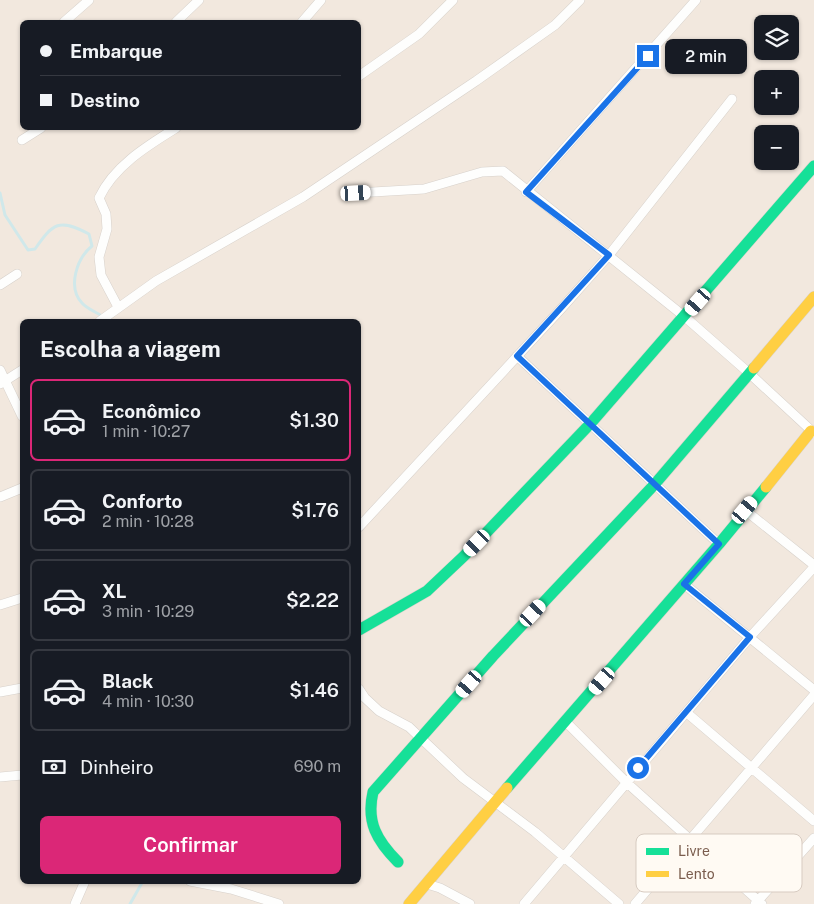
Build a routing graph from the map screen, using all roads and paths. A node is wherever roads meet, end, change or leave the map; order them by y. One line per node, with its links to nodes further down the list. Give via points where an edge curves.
1 (89, 0): 7 (street)
2 (199, 0): 8 (street)
3 (321, 0): 9 (street)
4 (453, 0): 10 (street, via 419,34)
5 (580, 0): 22 (street, via 555,25 476,81 302,196 156,280)
6 (696, 0): 16 (street)
7 (66, 20)
8 (178, 20)
9 (304, 20)
10 (361, 75)
11 (732, 99): 18 (street)
12 (37, 130): 14 (street)
13 (173, 130): 22 (street, via 133,157 106,184 99,198 106,214 99,257 101,275)
14 (22, 140)
15 (814, 166): 23 (street)
16 (526, 192): 17 (street, via 503,171 482,172 424,189); 18 (street)
17 (356, 193)
18 (609, 255): 23 (street); 25 (street)
19 (17, 274): 20 (street)
20 (0, 285)
21 (814, 297): 28 (street)
22 (118, 307): 24 (street)
23 (685, 317): 28 (street); 31 (street)
24 (103, 319)
25 (517, 356): 31 (street); 37 (street)
26 (0, 370): 29 (street)
27 (20, 371): 29 (street)
28 (749, 372): 32 (street); 33 (street)
29 (3, 382): 30 (street)
30 (20, 412)
31 (591, 423): 33 (street); 43 (street, via 427,592)
32 (813, 432): 36 (street)
33 (654, 485): 38 (street); 52 (street, via 493,656)
34 (20, 489): 35 (street)
35 (0, 497)
36 (745, 510): 38 (street); 39 (street)
37 (361, 525)
38 (719, 544): 40 (street)
39 (814, 566): 44 (street)
40 (684, 584): 44 (street); 51 (street)
41 (20, 599): 42 (street)
42 (0, 605)
43 (361, 629)
44 (750, 637): 46 (street); 50 (street)
45 (20, 688): 47 (street)
46 (814, 690)
47 (0, 692)
48 (361, 693): 52 (street, via 379,711)
49 (814, 695): 53 (street)
50 (686, 713): 53 (street); 56 (street)
51 (566, 722): 56 (street); 57 (street)
52 (421, 738): 57 (street, via 463,778); 64 (street, via 373,792 370,802 368,814 372,829)
53 (752, 769): 58 (street); 60 (street)
54 (20, 775): 55 (street)
55 (0, 777)
56 (626, 782): 59 (street); 63 (street)
57 (495, 801): 63 (street); 67 (street)
58 (814, 821)
59 (683, 834)
60 (695, 834)
61 (814, 838): 62 (street)
62 (802, 852)
63 (562, 857): 76 (street); 77 (street)
64 (398, 862)
65 (84, 884): 72 (street)
66 (204, 884): 73 (street)
67 (428, 884): 74 (street); 75 (street)
68 (645, 892): 78 (street)
69 (746, 892): 71 (street)
70 (767, 892): 71 (street)
71 (758, 903)
72 (75, 904)
73 (279, 904)
74 (409, 904)
75 (470, 904)
76 (524, 904)
77 (619, 904)
78 (635, 904)

